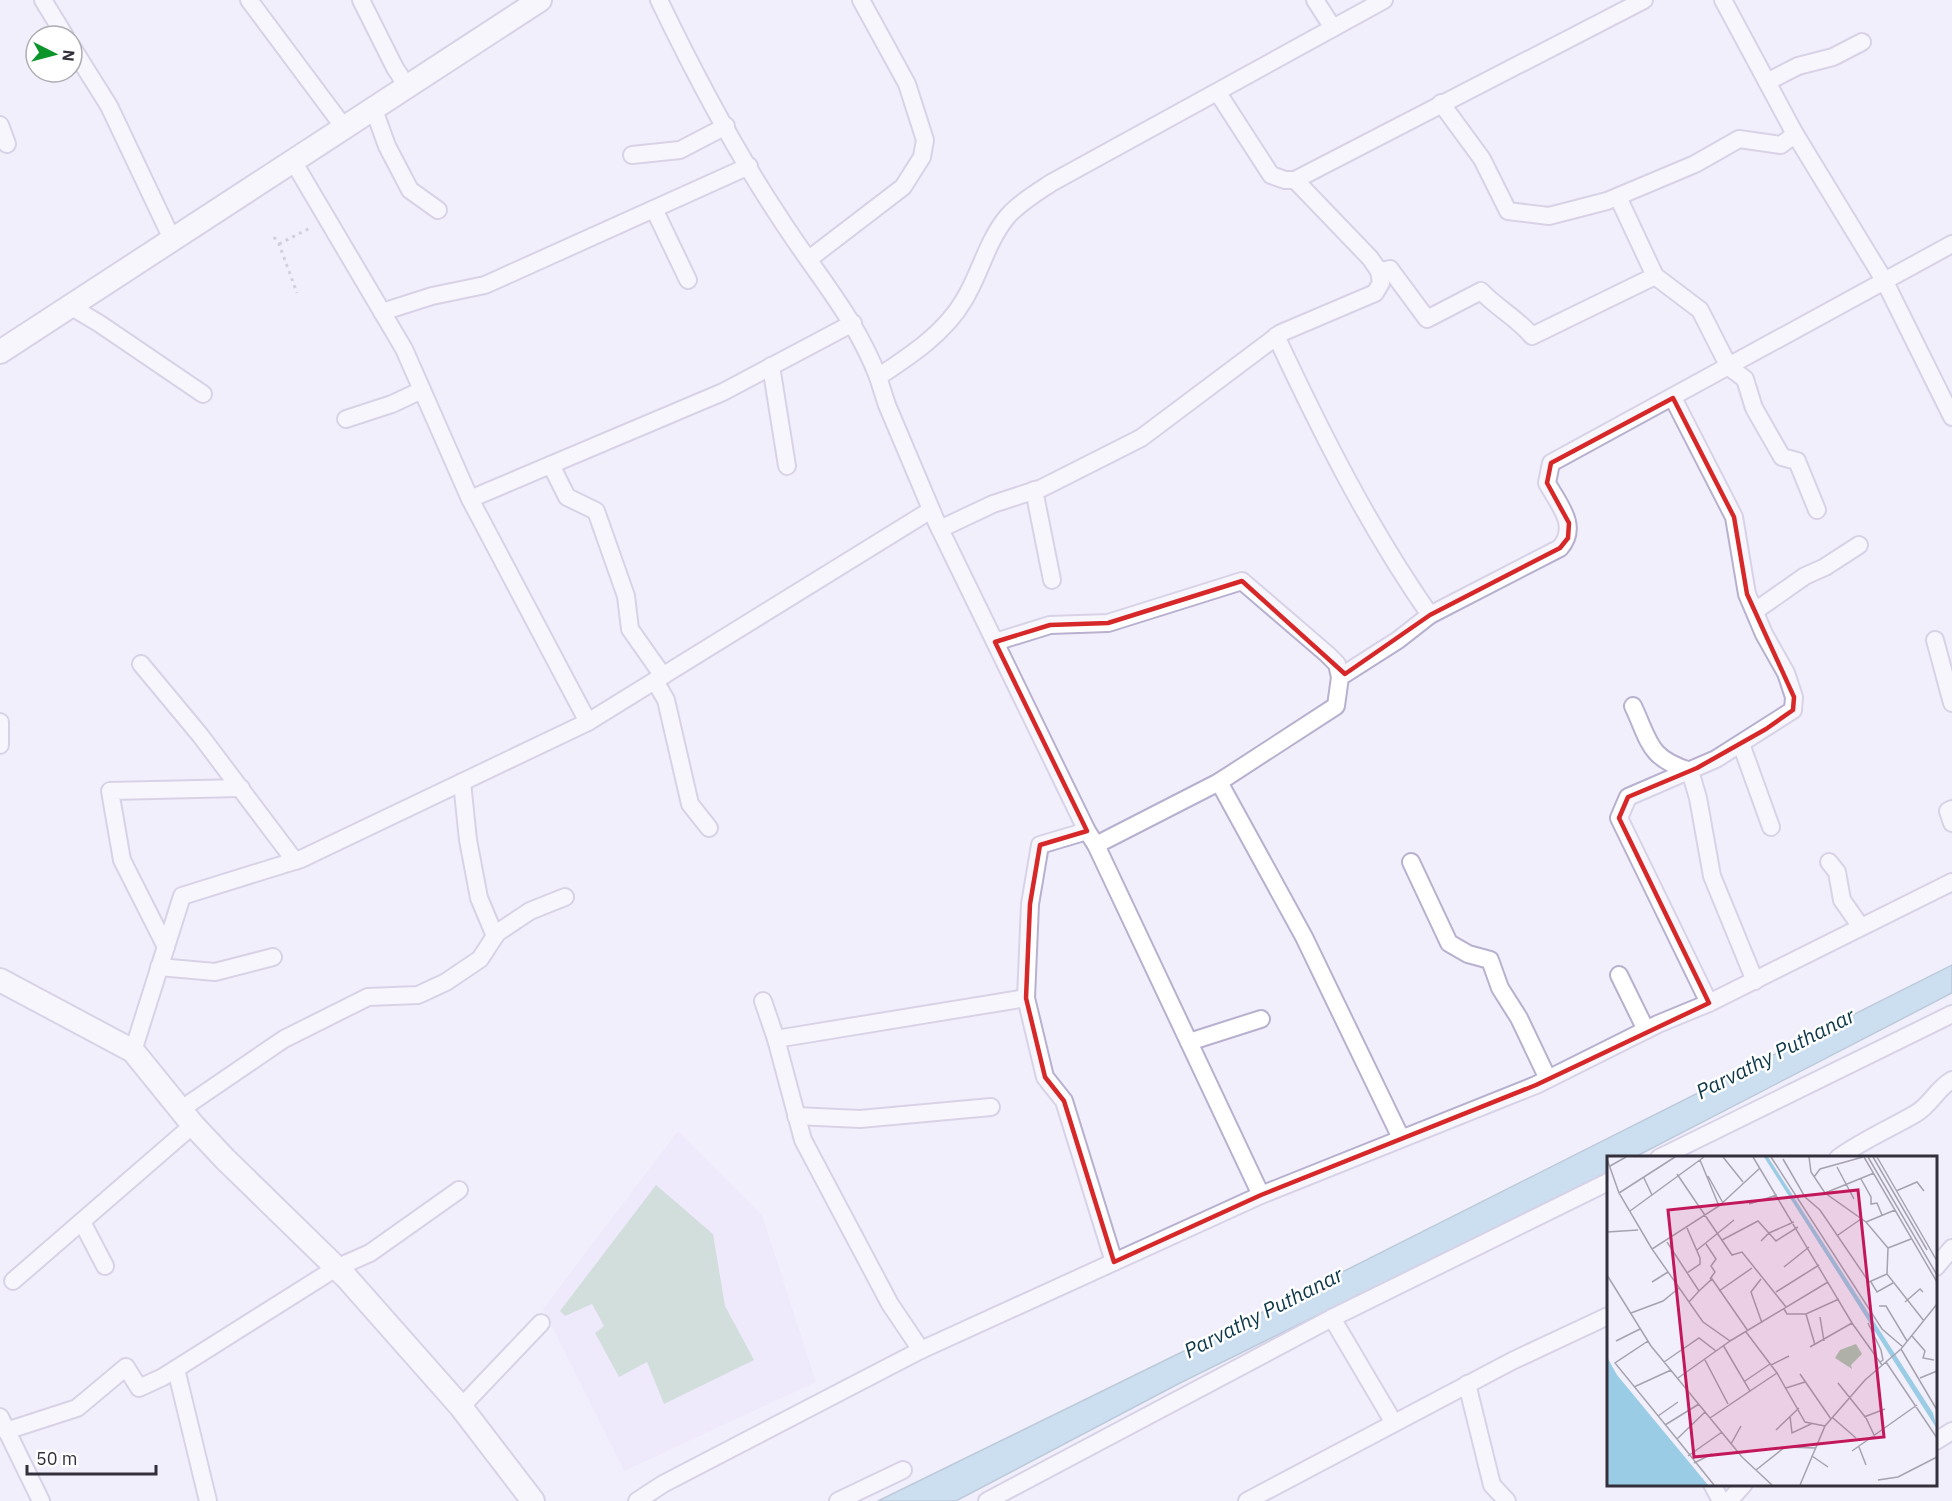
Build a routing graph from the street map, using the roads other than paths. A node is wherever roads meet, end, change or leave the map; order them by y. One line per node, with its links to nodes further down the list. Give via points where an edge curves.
1 (42, 0): 11 (street)
2 (249, 0): 21 (street)
3 (361, 0): 16 (street)
4 (540, 0): 16 (main road)
5 (659, 0): 22 (street)
6 (861, 0): 34 (street, via 907,84 925,140 922,157 903,187)
7 (1315, 0): 12 (street)
8 (1384, 0): 12 (street)
9 (1644, 0): 18 (street)
10 (1723, 0): 15 (street)
11 (57, 24)
12 (1333, 28): 17 (street)
13 (1862, 42): 15 (street)
14 (84, 66): 32 (street, via 110,106)
15 (1767, 82): 23 (street)
16 (407, 86): 19 (main road)
17 (1218, 93): 28 (street, via 1271,175); 46 (street, via 1029,198 1006,218 964,301 915,352)
18 (1440, 103): 28 (street); 29 (street, via 1482,159 1508,212 1549,216)
19 (373, 107): 21 (main road); 31 (street, via 387,146 410,190)
20 (0, 125): 24 (street)
21 (344, 126): 26 (main road)
22 (726, 126): 25 (street, via 680,150); 27 (street)
23 (1795, 135): 29 (street, via 1781,145 1739,139 1695,164); 38 (street)
24 (6, 144)
25 (632, 155)
26 (293, 161): 32 (main road); 40 (street)
27 (749, 166): 30 (street); 34 (street, via 778,216)
28 (1295, 180): 35 (street)
29 (1618, 197): 36 (street)
30 (654, 209): 37 (street); 40 (street, via 485,285)
31 (438, 210)
32 (173, 241): 39 (main road)
33 (1952, 244): 38 (street)
34 (810, 259): 41 (street)
35 (1379, 272): 36 (street, via 1390,270 1427,319 1481,291 1496,307 1519,320 1532,336); 42 (street, via 1381,283 1375,293)
36 (1655, 276): 45 (street, via 1700,310)
37 (688, 280)
38 (1884, 280): 45 (street); 50 (street)
39 (70, 306): 43 (main road); 48 (street)
40 (382, 312): 47 (street)
41 (853, 323): 44 (street); 46 (street)
42 (1276, 336): 54 (street, via 1141,438); 62 (street, via 1395,566)
43 (0, 352)
44 (771, 366): 52 (street, via 723,392); 53 (street)
45 (1729, 367): 49 (street); 57 (street, via 1746,380 1754,408 1782,456 1797,461)
46 (878, 377): 56 (street)
47 (422, 390): 51 (street); 55 (street)
48 (203, 394)
49 (1672, 398): 61 (street, via 1734,517 1748,594); 62 (street, via 1551,463 1547,483 1569,523 1568,538 1560,548)
50 (1950, 410)
51 (346, 419)
52 (551, 465): 55 (street); 67 (street, via 567,497 596,511 626,596 630,629)
53 (787, 466)
54 (1034, 490): 58 (street, via 993,504); 60 (street)
55 (470, 499): 71 (street)
56 (931, 510): 58 (street); 67 (street)
57 (1817, 510)
58 (940, 530): 64 (street)
59 (1859, 545): 61 (street)
60 (1052, 580)
61 (1755, 611): 72 (street, via 1786,673 1793,710)
62 (1430, 615): 66 (street)
63 (1935, 640): 68 (street)
64 (995, 642): 66 (street, via 1050,625 1107,623 1242,581 1327,654 1337,664); 82 (street)
65 (141, 664): 77 (street)
66 (1340, 677): 76 (street, via 1336,706)
67 (659, 679): 71 (street); 81 (street, via 690,804)
68 (1952, 703)
69 (1633, 706): 74 (street, via 1655,754 1672,766)
70 (0, 722): 73 (street)
71 (588, 722): 75 (street)
72 (1741, 744): 74 (street); 80 (street)
73 (0, 745)
74 (1690, 771): 95 (street, via 1712,876); 98 (street, via 1628,797 1620,818)
75 (462, 782): 83 (street); 89 (street, via 479,898)
76 (1220, 782): 82 (street); 110 (street, via 1304,937)
77 (241, 788): 83 (street); 90 (street, via 110,791 122,860)
78 (1952, 809): 79 (street, via 1948,811)
79 (1952, 823)
80 (1772, 827)
81 (709, 828)
82 (1091, 838): 96 (street, via 1040,845 1030,904); 103 (street)
83 (294, 861): 90 (street, via 182,896)
84 (1411, 862): 105 (street, via 1449,943 1490,960 1500,988)
85 (1829, 862): 88 (street, via 1836,872 1842,900)
86 (1952, 882): 88 (street)
87 (565, 897): 89 (street, via 530,910)
88 (1861, 927): 95 (street)
89 (495, 936): 109 (street, via 480,959 447,982 417,995 368,997 284,1039)
90 (166, 947): 92 (street)
91 (273, 957): 92 (street, via 215,972)
92 (159, 967): 104 (street)
93 (1619, 975): 101 (street)
94 (0, 980): 104 (main road)
95 (1755, 981): 98 (street)
96 (1026, 998): 102 (street); 118 (street, via 1045,1077 1064,1101)
97 (763, 1001): 102 (street)
98 (1709, 1004): 101 (street)
99 (1952, 1014): 111 (street)
100 (1261, 1019): 103 (street)
101 (1646, 1030): 105 (street)
102 (776, 1039): 108 (street)
103 (1189, 1042): 115 (street)
104 (133, 1051): 109 (main road)
105 (1548, 1079): 110 (street)
106 (1952, 1080): 112 (street, via 1941,1086 1917,1113 1865,1138)
107 (991, 1107): 108 (street, via 860,1119)
108 (796, 1116): 126 (street, via 802,1140 849,1232)
109 (187, 1117): 116 (street); 121 (main road)
110 (1401, 1138): 115 (street)
111 (1663, 1156)
112 (1841, 1156)
113 (1607, 1182): 124 (street)
114 (459, 1191): 121 (street, via 370,1253)
115 (1261, 1195): 118 (street)
116 (82, 1222): 120 (street); 122 (street)
117 (1952, 1248): 119 (street)
118 (1114, 1263): 126 (street)
119 (1937, 1265)
120 (105, 1266)
121 (336, 1268): 127 (street); 129 (main road)
122 (13, 1281)
123 (1607, 1316): 128 (street)
124 (1332, 1318): 131 (street); 142 (street)
125 (541, 1323): 129 (street)
126 (921, 1350): 140 (street)
127 (176, 1369): 130 (street, via 139,1388 126,1367 77,1408); 138 (street)
128 (1467, 1384): 131 (street); 144 (street, via 1492,1485)
129 (461, 1407): 139 (main road)
130 (3, 1424): 137 (street)
131 (1394, 1424): 143 (street)
132 (1952, 1431): 133 (street)
133 (1937, 1440)
134 (903, 1470): 141 (street)
135 (1713, 1486): 145 (street)
136 (1743, 1486): 146 (street)
137 (41, 1501)
138 (208, 1501)
139 (533, 1501)
140 (637, 1501)
141 (838, 1501)
142 (987, 1501)
143 (1247, 1501)
144 (1508, 1501)
145 (1721, 1501)
146 (1729, 1501)

